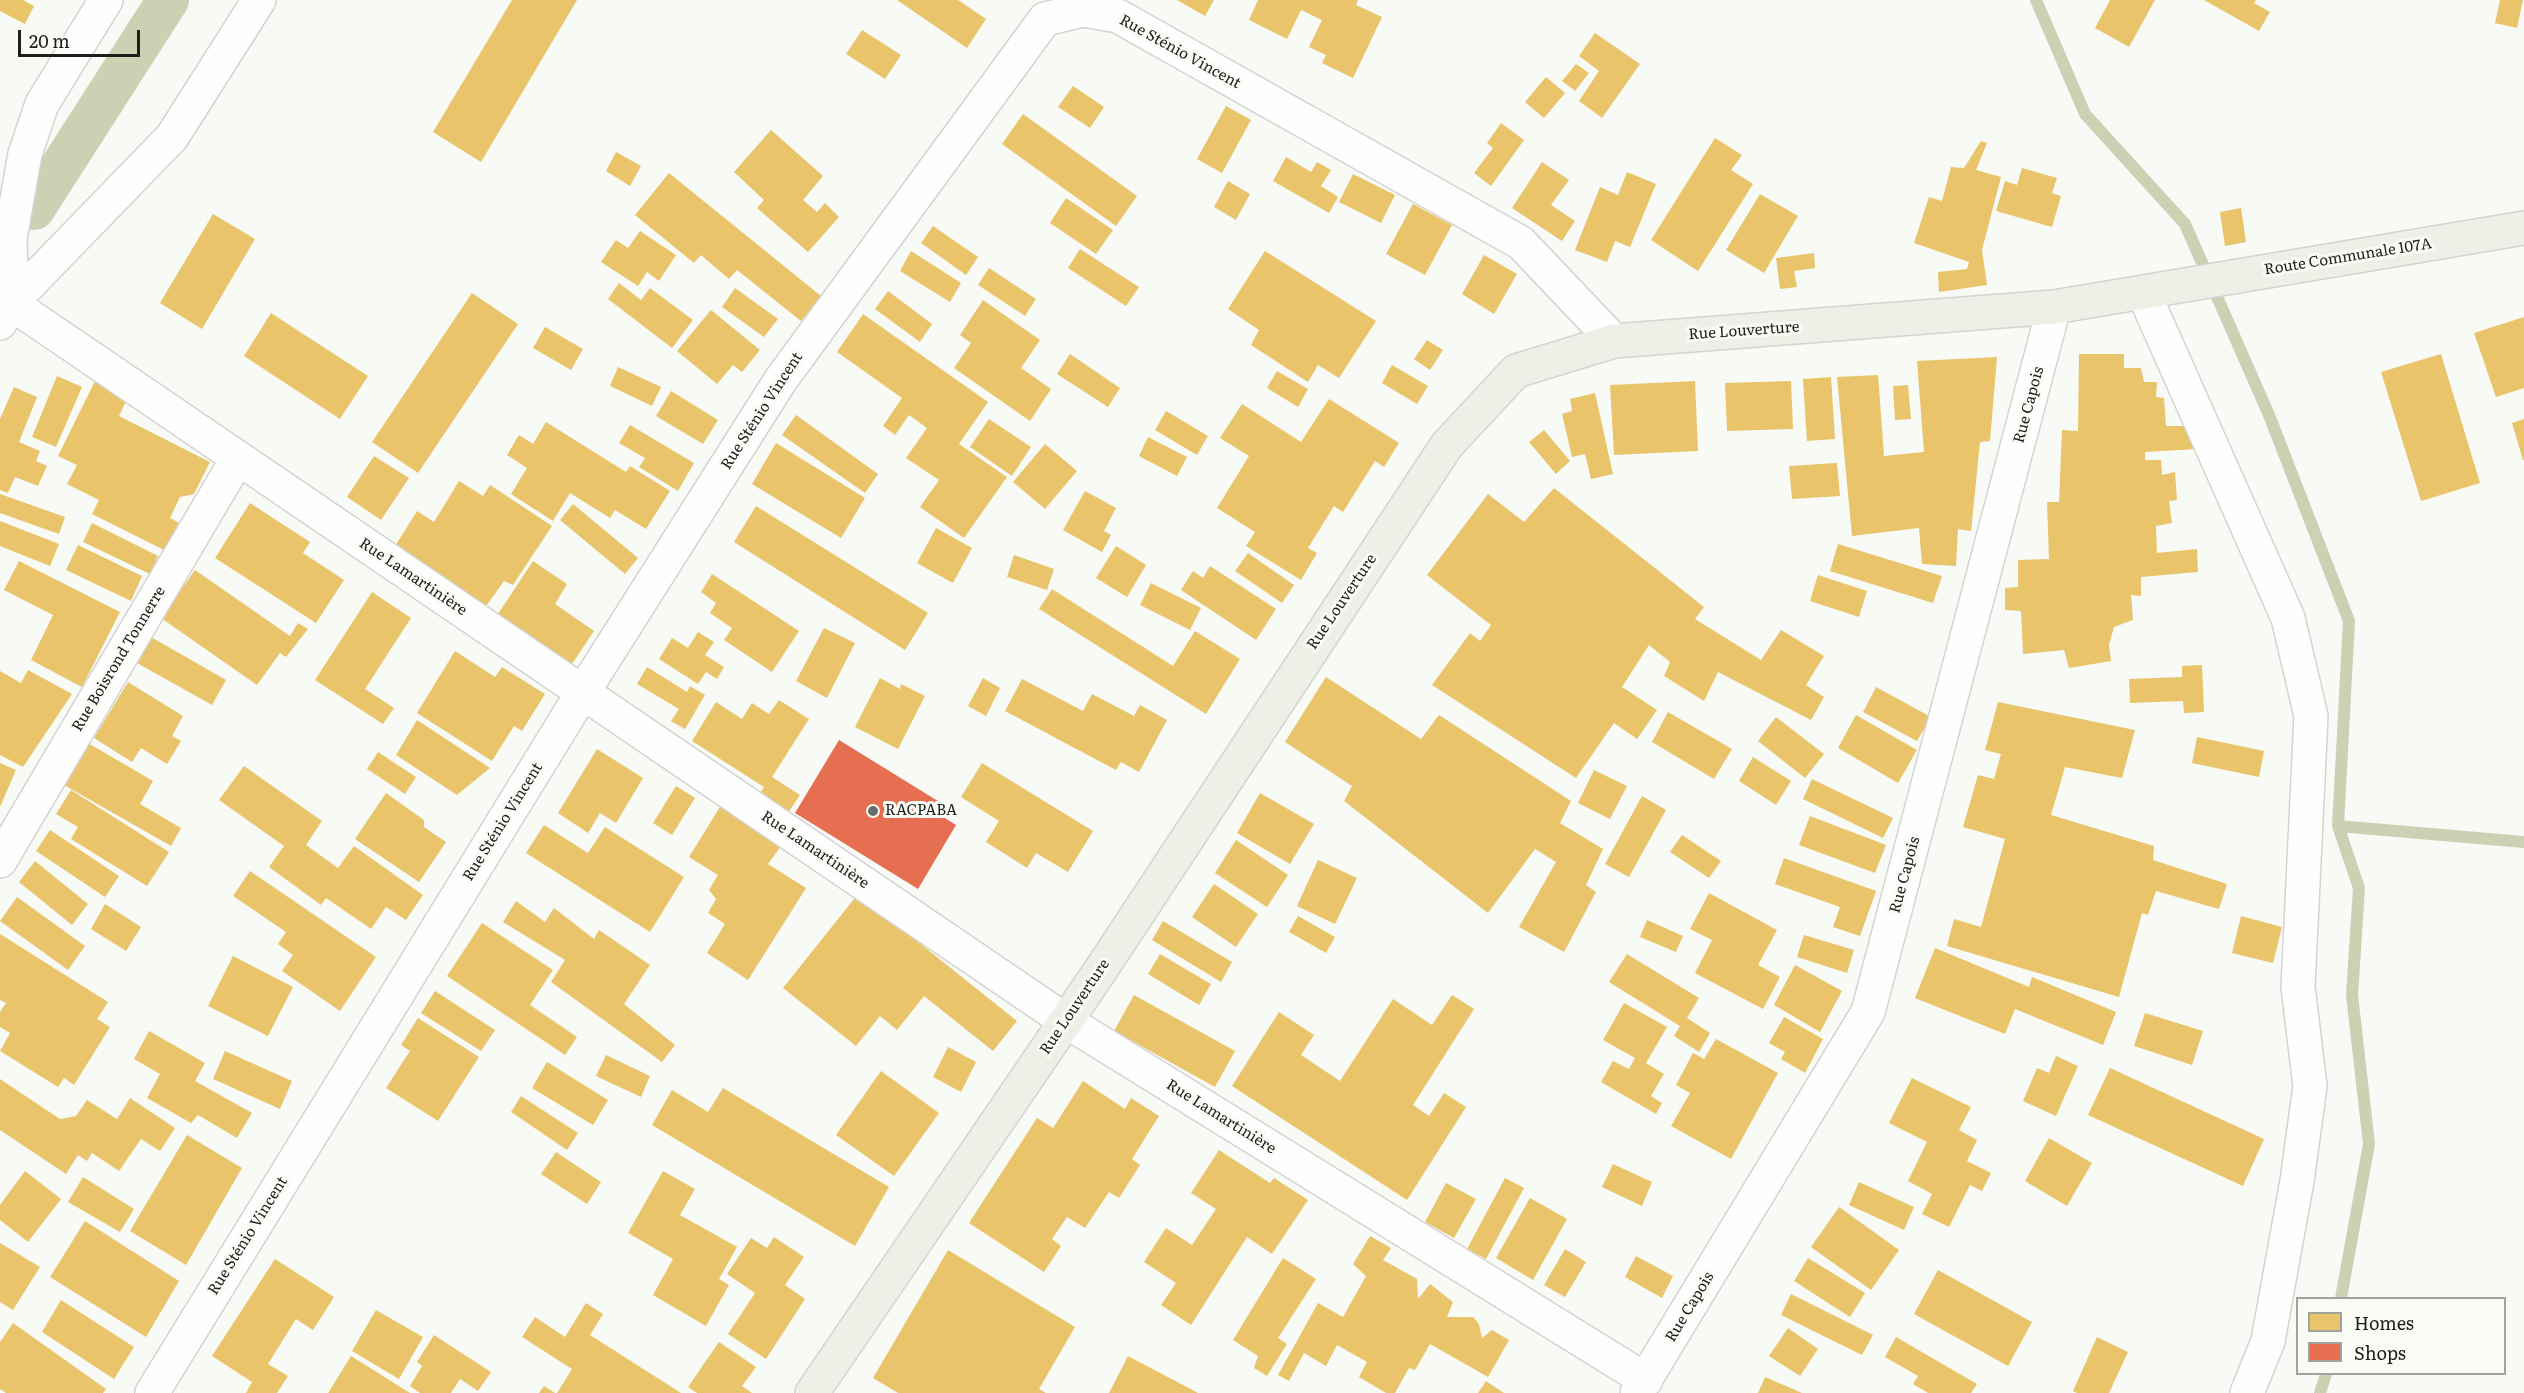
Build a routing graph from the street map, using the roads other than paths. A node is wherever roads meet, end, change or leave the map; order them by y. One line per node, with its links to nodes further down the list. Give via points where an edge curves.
1 (106, 0): 5 (street, via 42,104 25,154 10,239)
2 (260, 0): 5 (street, via 172,137)
3 (2524, 228): 4 (main road, Route Communale 107A)
4 (2158, 291): 6 (main road, Rue Louverture); 15 (street, via 2288,618 2311,716 2298,987 2310,1086 2268,1341)
5 (4, 307): 8 (street, Rue Lamartinière)
6 (2054, 307): 7 (main road, Rue Louverture); 12 (street, Rue Capois, via 1868,1012)
7 (1614, 341): 9 (street, Rue Sténio Vincent, via 1521,243 1118,16 1083,10 1045,19 780,381); 11 (main road, Rue Louverture, via 1516,371 1447,445)
8 (238, 458): 9 (street, Rue Lamartinière); 10 (street, Rue Boisrond Tonnerre)
9 (583, 692): 11 (street, Rue Lamartinière); 13 (street, Rue Sténio Vincent)
10 (0, 861)
11 (1066, 1021): 12 (street, Rue Lamartinière); 14 (main road, Rue Louverture)
12 (1642, 1387)
13 (152, 1393)
14 (812, 1393)
15 (2247, 1393)

